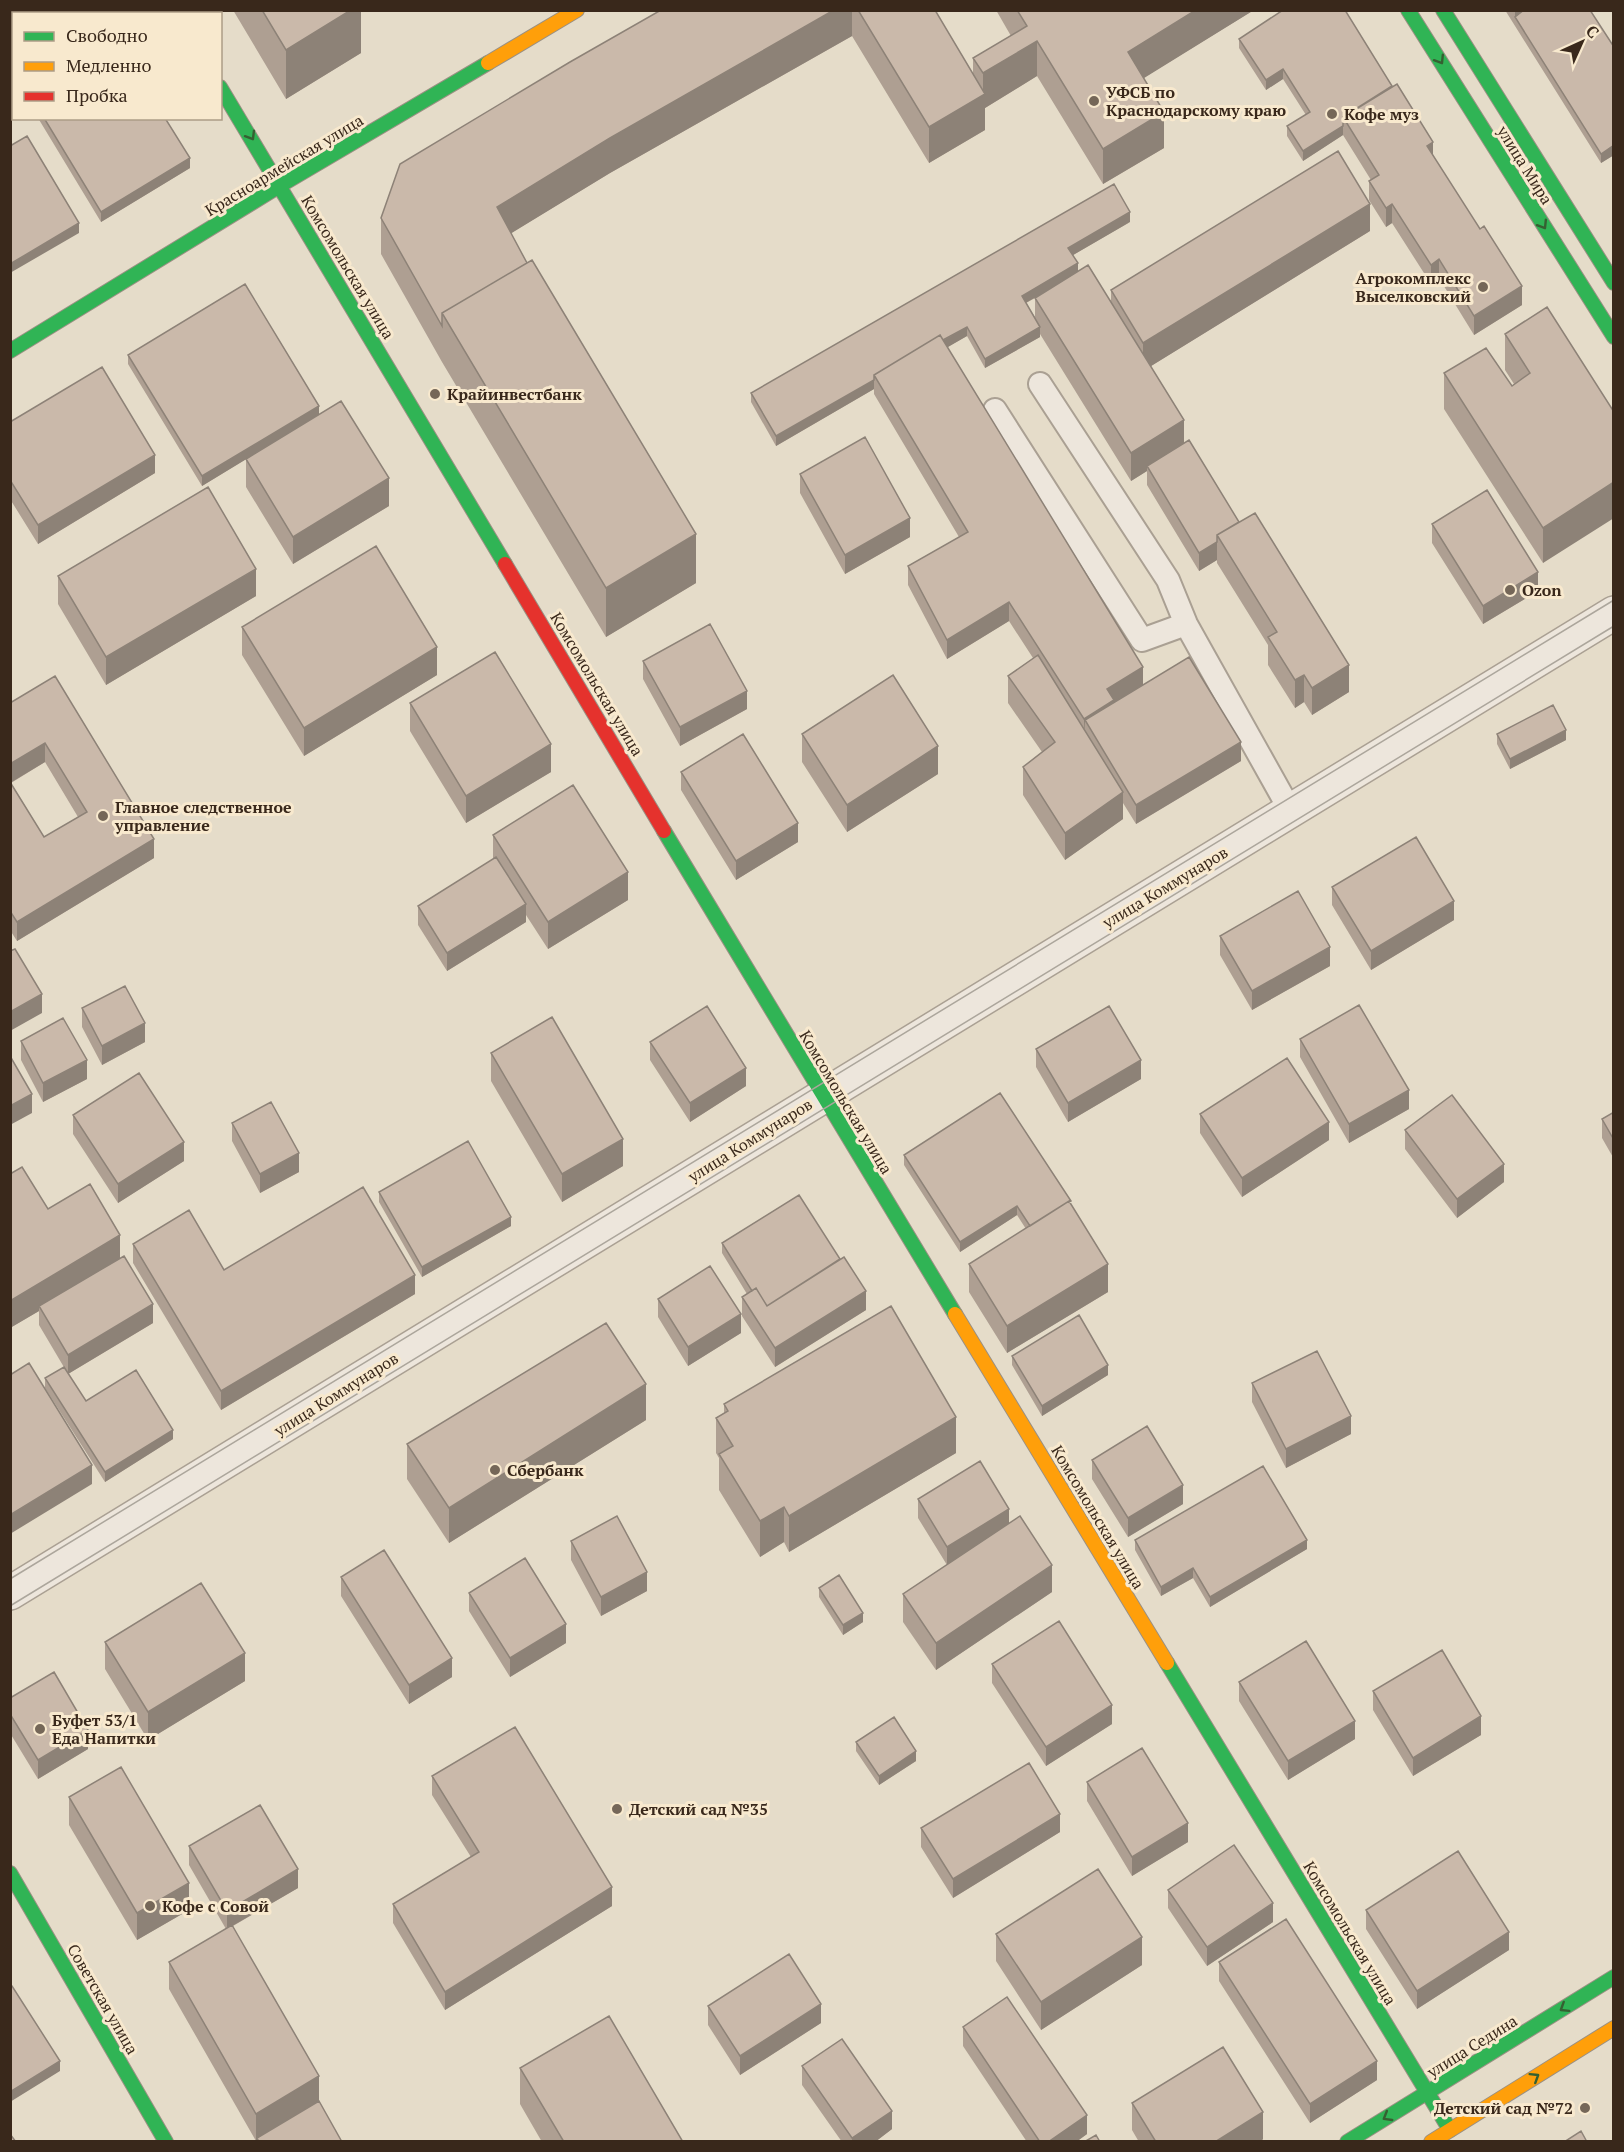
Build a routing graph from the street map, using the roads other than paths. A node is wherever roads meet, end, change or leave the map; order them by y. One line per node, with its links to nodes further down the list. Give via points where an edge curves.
1 (577, 10): 5 (street, Красноармейская улица)
2 (1408, 10): 7 (street, улица Мира, one-way to 7)
3 (1443, 10): 6 (street, улица Мира)
4 (222, 90): 5 (street, Комсомольская улица, one-way to 5)
5 (280, 185): 8 (street, Красноармейская улица); 14 (street, Комсомольская улица)
6 (1614, 284)
7 (1614, 337)
8 (10, 351)
9 (1040, 384): 12 (lane, via 1167,580)
10 (995, 410): 12 (lane, via 1142,640)
11 (1614, 613): 13 (street, улица Коммунаров)
12 (1186, 624): 13 (lane)
13 (1290, 810): 14 (street, улица Коммунаров)
14 (823, 1095): 15 (street, улица Коммунаров); 19 (street, Комсомольская улица)
15 (10, 1593)
16 (10, 1873): 21 (street, Советская улица)
17 (1614, 1977): 19 (street, улица Седина, one-way to 19)
18 (1614, 2028): 20 (street, one-way to 18)
19 (1428, 2092): 20 (street, Комсомольская улица); 22 (street, улица Седина, one-way to 22)
20 (1450, 2130): 23 (street)
21 (166, 2142)
22 (1347, 2142)
23 (1431, 2142)

